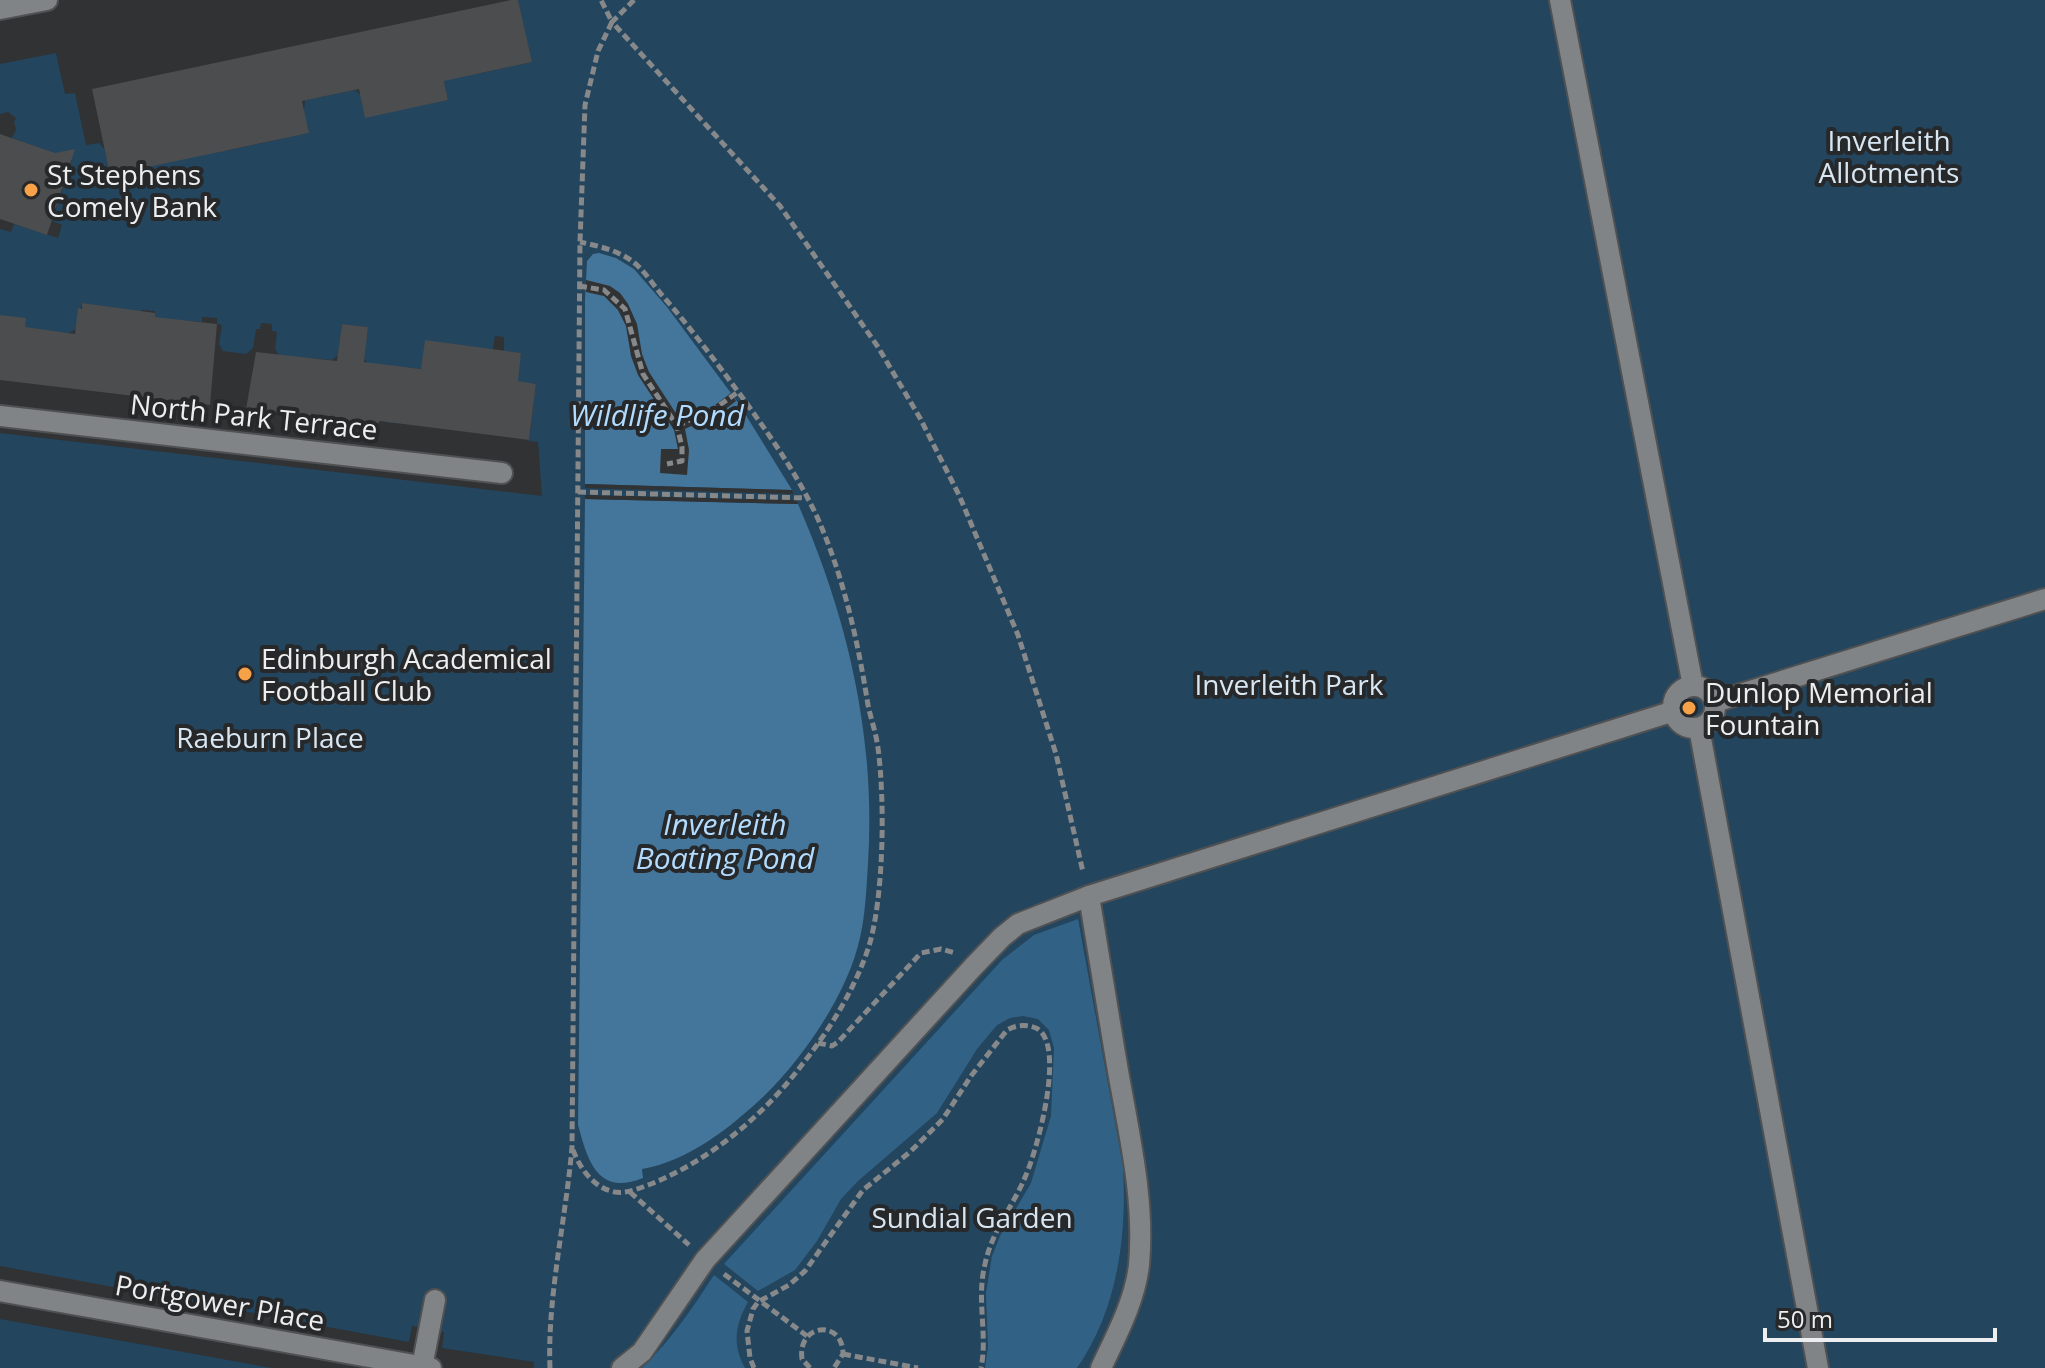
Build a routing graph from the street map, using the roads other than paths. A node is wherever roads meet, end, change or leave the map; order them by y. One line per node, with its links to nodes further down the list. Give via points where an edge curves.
1 (47, 0): 3 (street)
2 (1560, 0): 7 (street)
3 (0, 9)
4 (0, 416): 5 (street, North Park Terrace)
5 (502, 473)
6 (2045, 599): 8 (street)
7 (1693, 686): 8 (street, via 1707,690); 9 (street, via 1680,691)
8 (1715, 702): 10 (street, via 1714,716)
9 (1674, 711): 10 (street, via 1686,726); 11 (street)
10 (1699, 728): 17 (street)
11 (1089, 896): 15 (street, via 1018,924 1002,937 705,1260 642,1352); 16 (street, via 1140,1233 1131,1298)
12 (0, 1291): 14 (street, Portgower Place)
13 (435, 1300): 14 (street)
14 (426, 1367)
15 (622, 1368)
16 (1101, 1368)
17 (1818, 1368)

